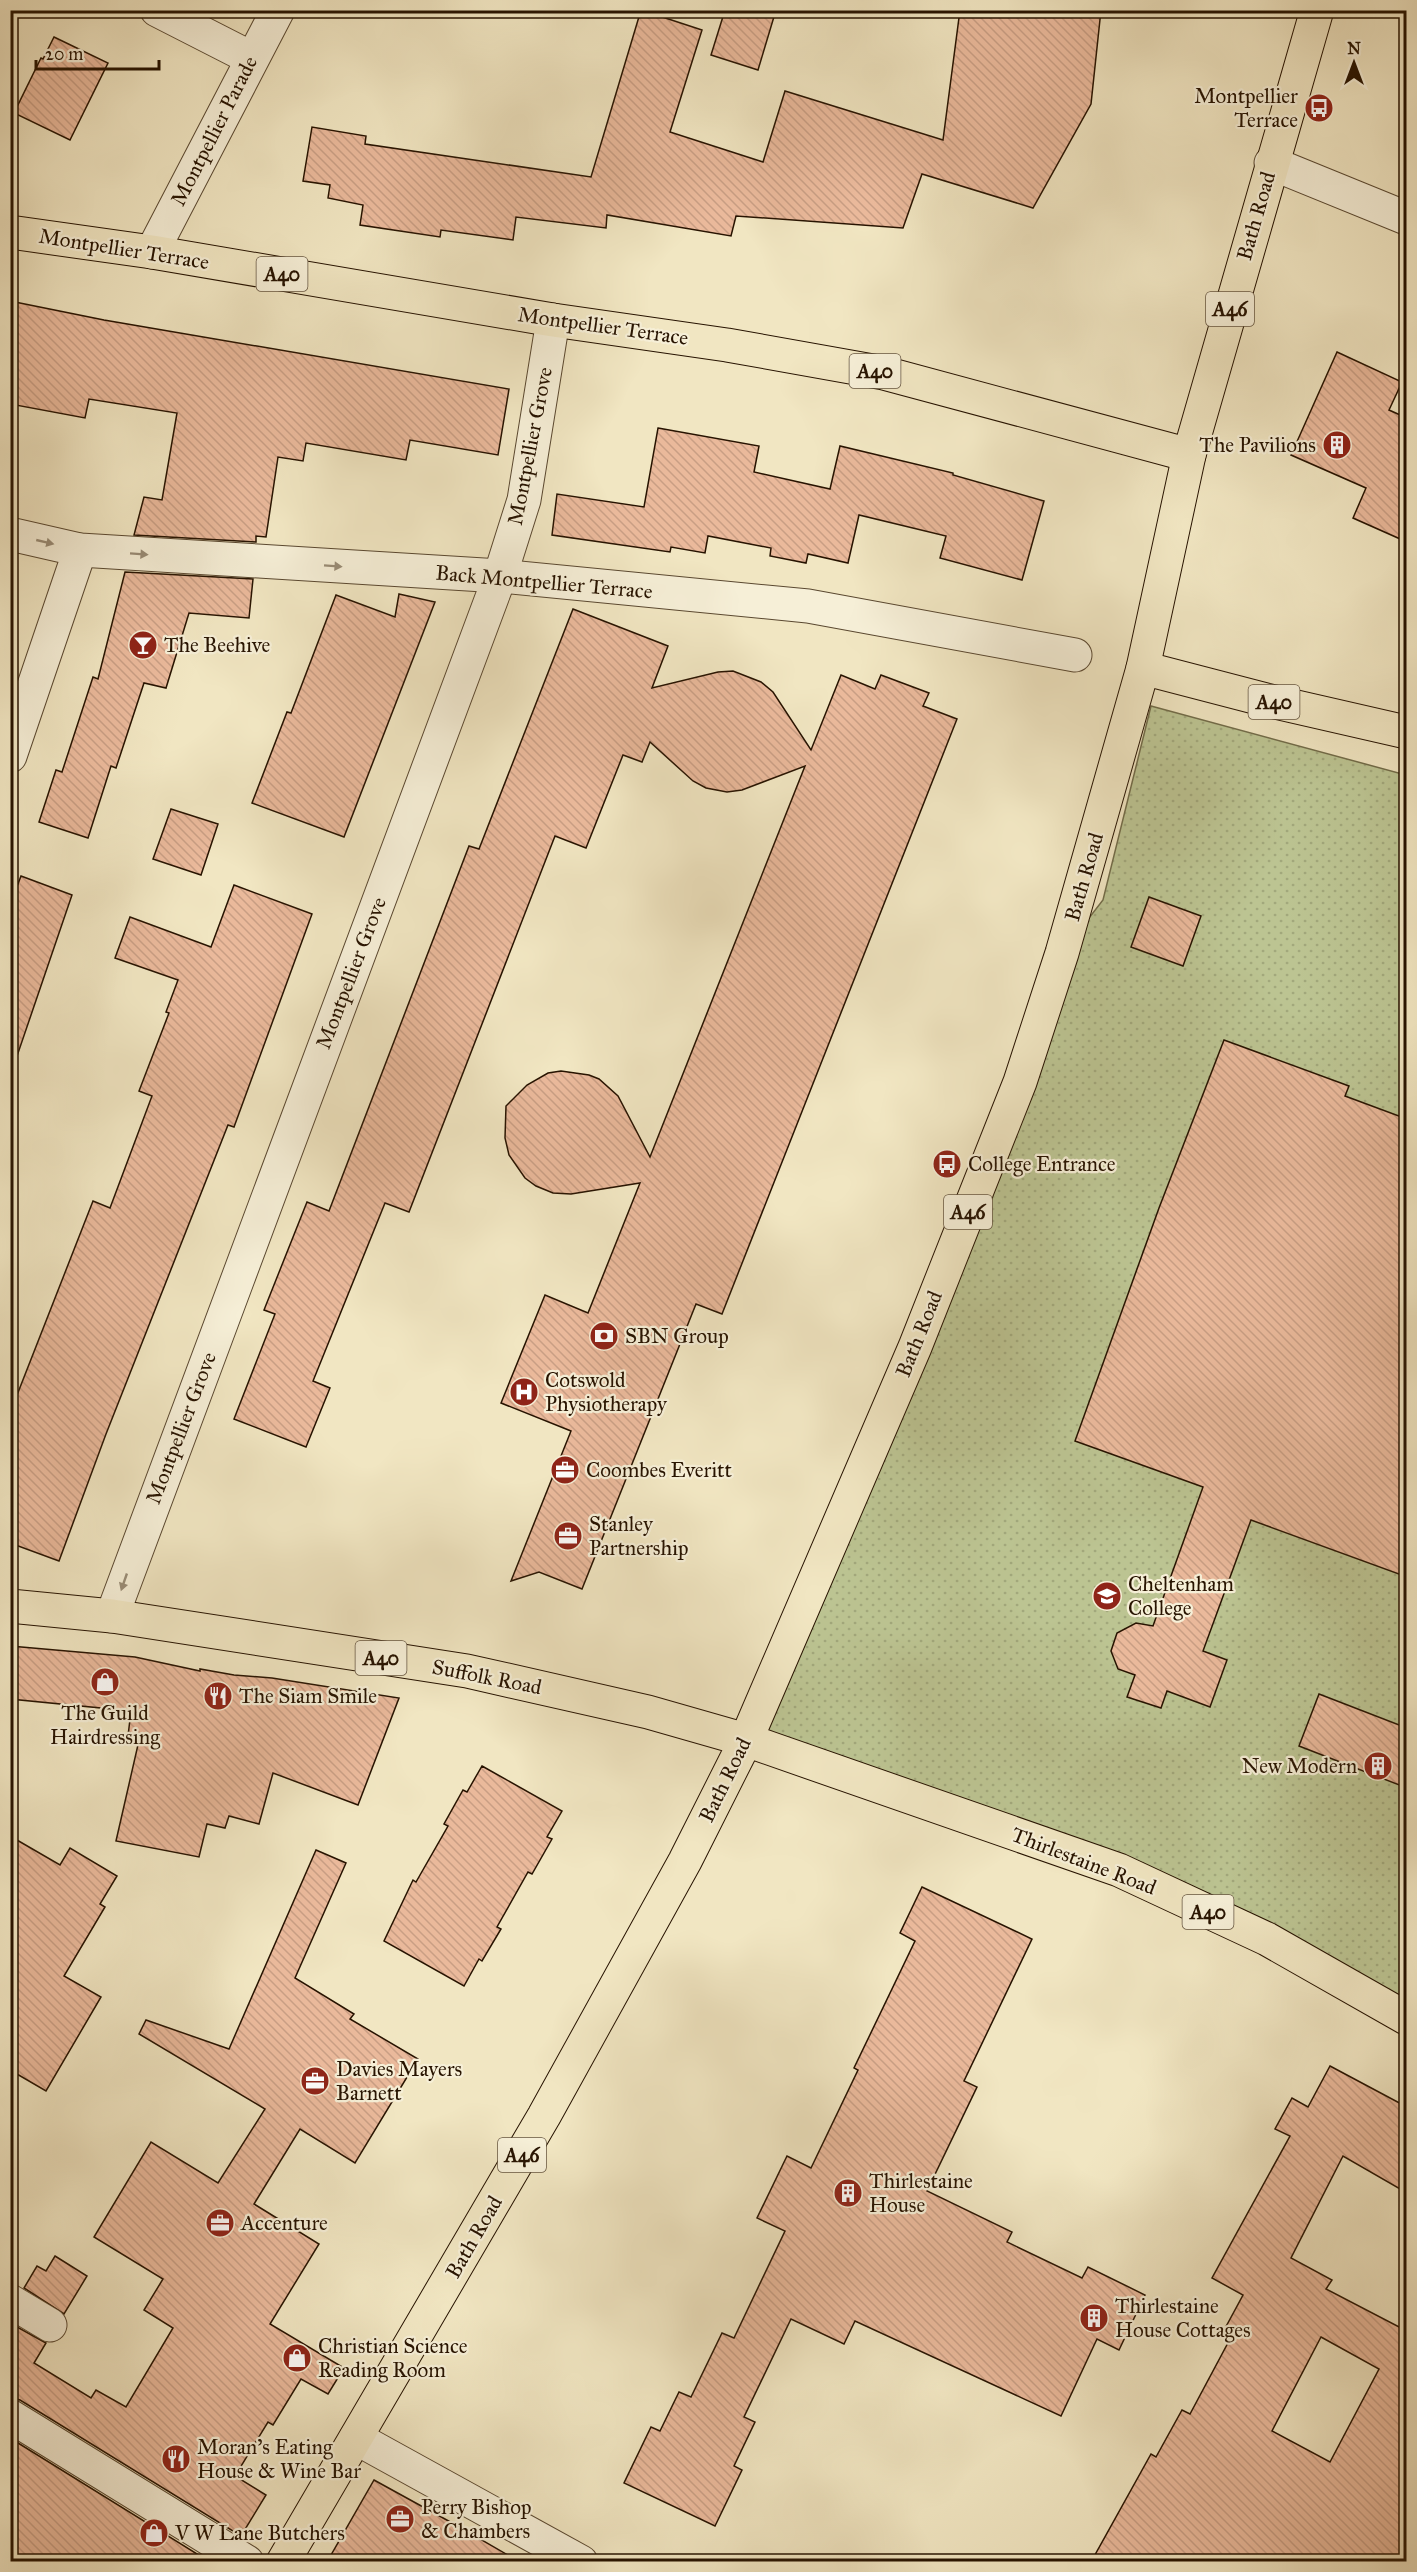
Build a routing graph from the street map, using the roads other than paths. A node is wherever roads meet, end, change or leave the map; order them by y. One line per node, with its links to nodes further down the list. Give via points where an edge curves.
1 (157, 10): 4 (street)
2 (278, 10): 4 (street, Montpellier Parade)
3 (1317, 10): 5 (main road, Bath Road / A46)
4 (251, 58): 8 (street, Montpellier Parade)
5 (1272, 163): 6 (street); 10 (main road, Bath Road / A46)
6 (1407, 218)
7 (10, 232): 8 (main road, Montpellier Terrace / A40)
8 (152, 252): 9 (main road, Montpellier Terrace / A40)
9 (553, 320): 10 (main road, Montpellier Terrace / A40, via 884,373); 13 (street, Montpellier Grove, via 524,500)
10 (1189, 455): 15 (main road, Bath Road / A46)
11 (10, 534): 12 (street, Back Montpellier Terrace, one-way to 12)
12 (80, 550): 13 (street, Back Montpellier Terrace, one-way to 13); 17 (street)
13 (500, 576): 14 (street, Back Montpellier Terrace, via 808,606); 19 (street, Montpellier Grove, one-way to 19)
14 (1075, 655)
15 (1143, 668): 16 (main road, A40); 20 (main road, Bath Road / A46, via 1062,953 1020,1082 915,1347)
16 (1407, 732)
17 (10, 756)
18 (10, 1605): 19 (main road, Suffolk Road / A40)
19 (112, 1616): 20 (main road, Suffolk Road / A40, via 467,1671 648,1712)
20 (746, 1740): 21 (main road, Thirlestaine Road / A40, via 1119,1870 1267,1939); 25 (main road, Bath Road / A46, via 550,2106)
21 (1407, 2018)
22 (10, 2301): 23 (street)
23 (50, 2325)
24 (10, 2416): 26 (street)
25 (356, 2438): 27 (main road, Bath Road / A46); 28 (street)
26 (248, 2562)
27 (283, 2562)
28 (581, 2562)

